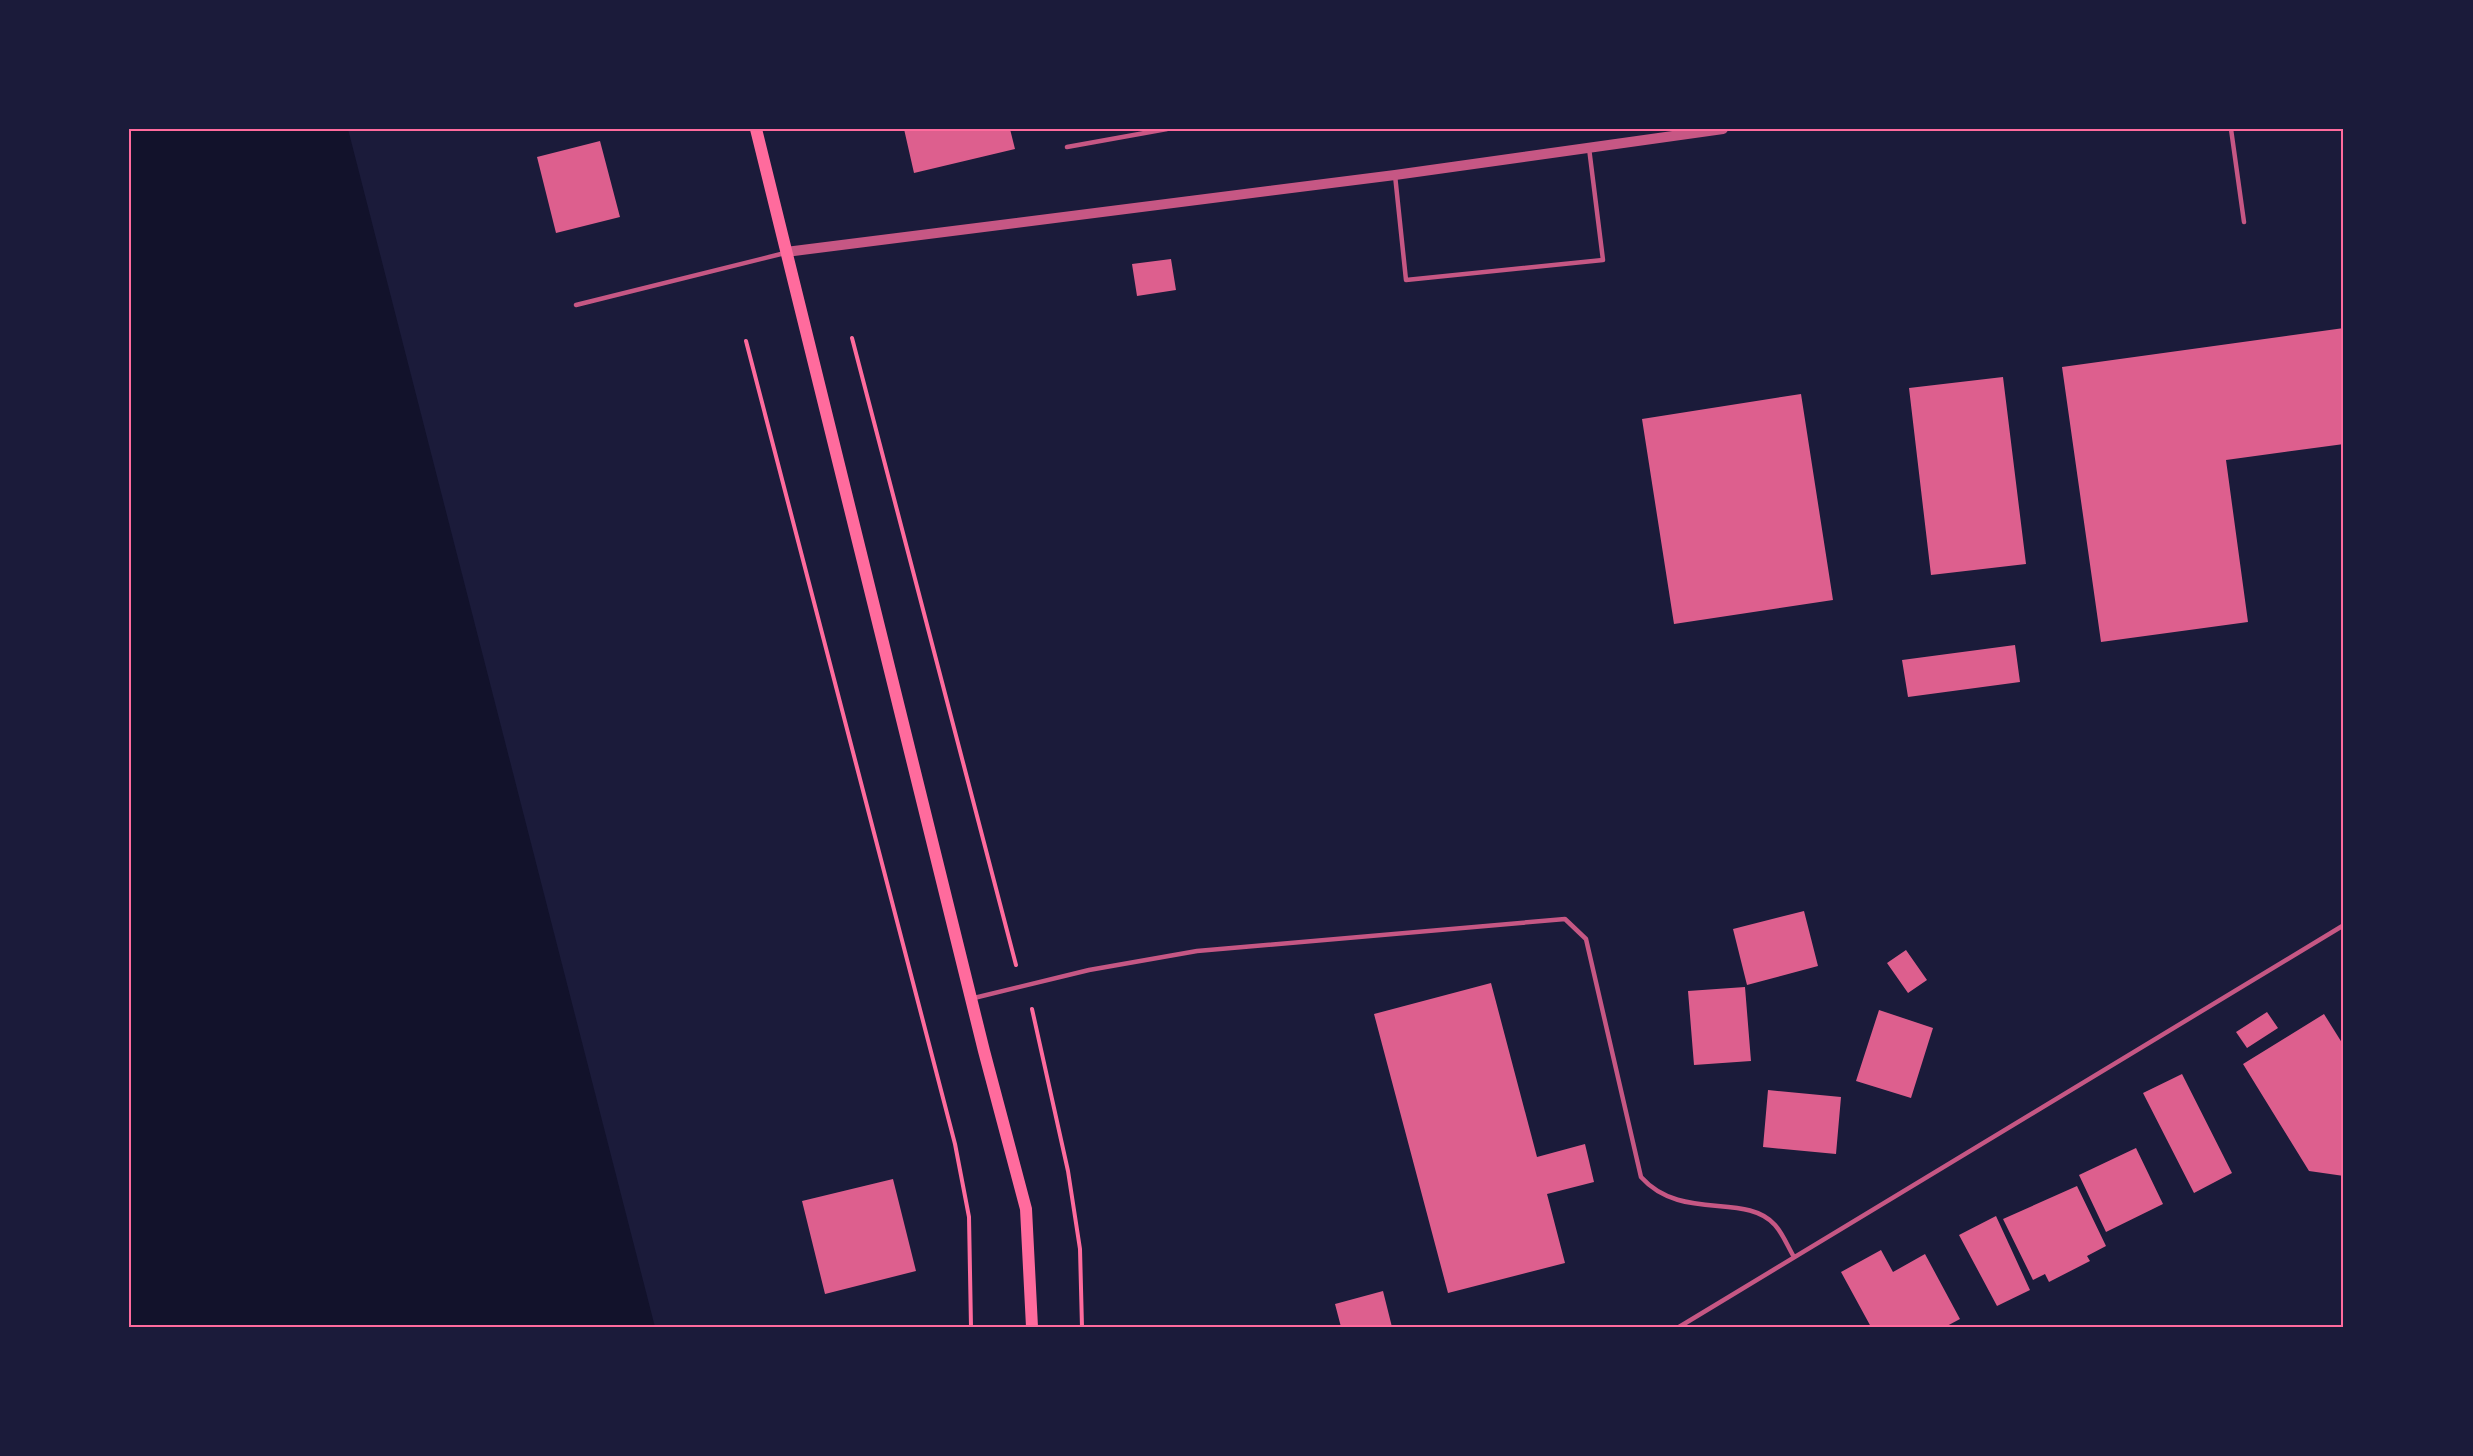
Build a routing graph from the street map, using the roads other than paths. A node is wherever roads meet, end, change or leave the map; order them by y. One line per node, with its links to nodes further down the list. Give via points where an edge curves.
1 (756, 129): 9 (main road)
2 (1167, 129): 5 (lane)
3 (1723, 129): 6 (street)
4 (2231, 129): 8 (lane)
5 (1067, 147)
6 (1589, 147): 7 (street); 7 (lane, via 1603,260 1406,280)
7 (1395, 175): 9 (street)
8 (2244, 222)
9 (786, 252): 10 (lane); 12 (main road)
10 (576, 305)
11 (2344, 925): 13 (lane)
12 (972, 999): 13 (lane, via 1089,970 1197,951 1565,919 1586,939 1641,1177 1652,1189 1674,1201 1757,1212 1775,1225); 14 (main road, via 1026,1209)
13 (1794, 1257): 15 (lane)
14 (1032, 1327)
15 (1678, 1327)

